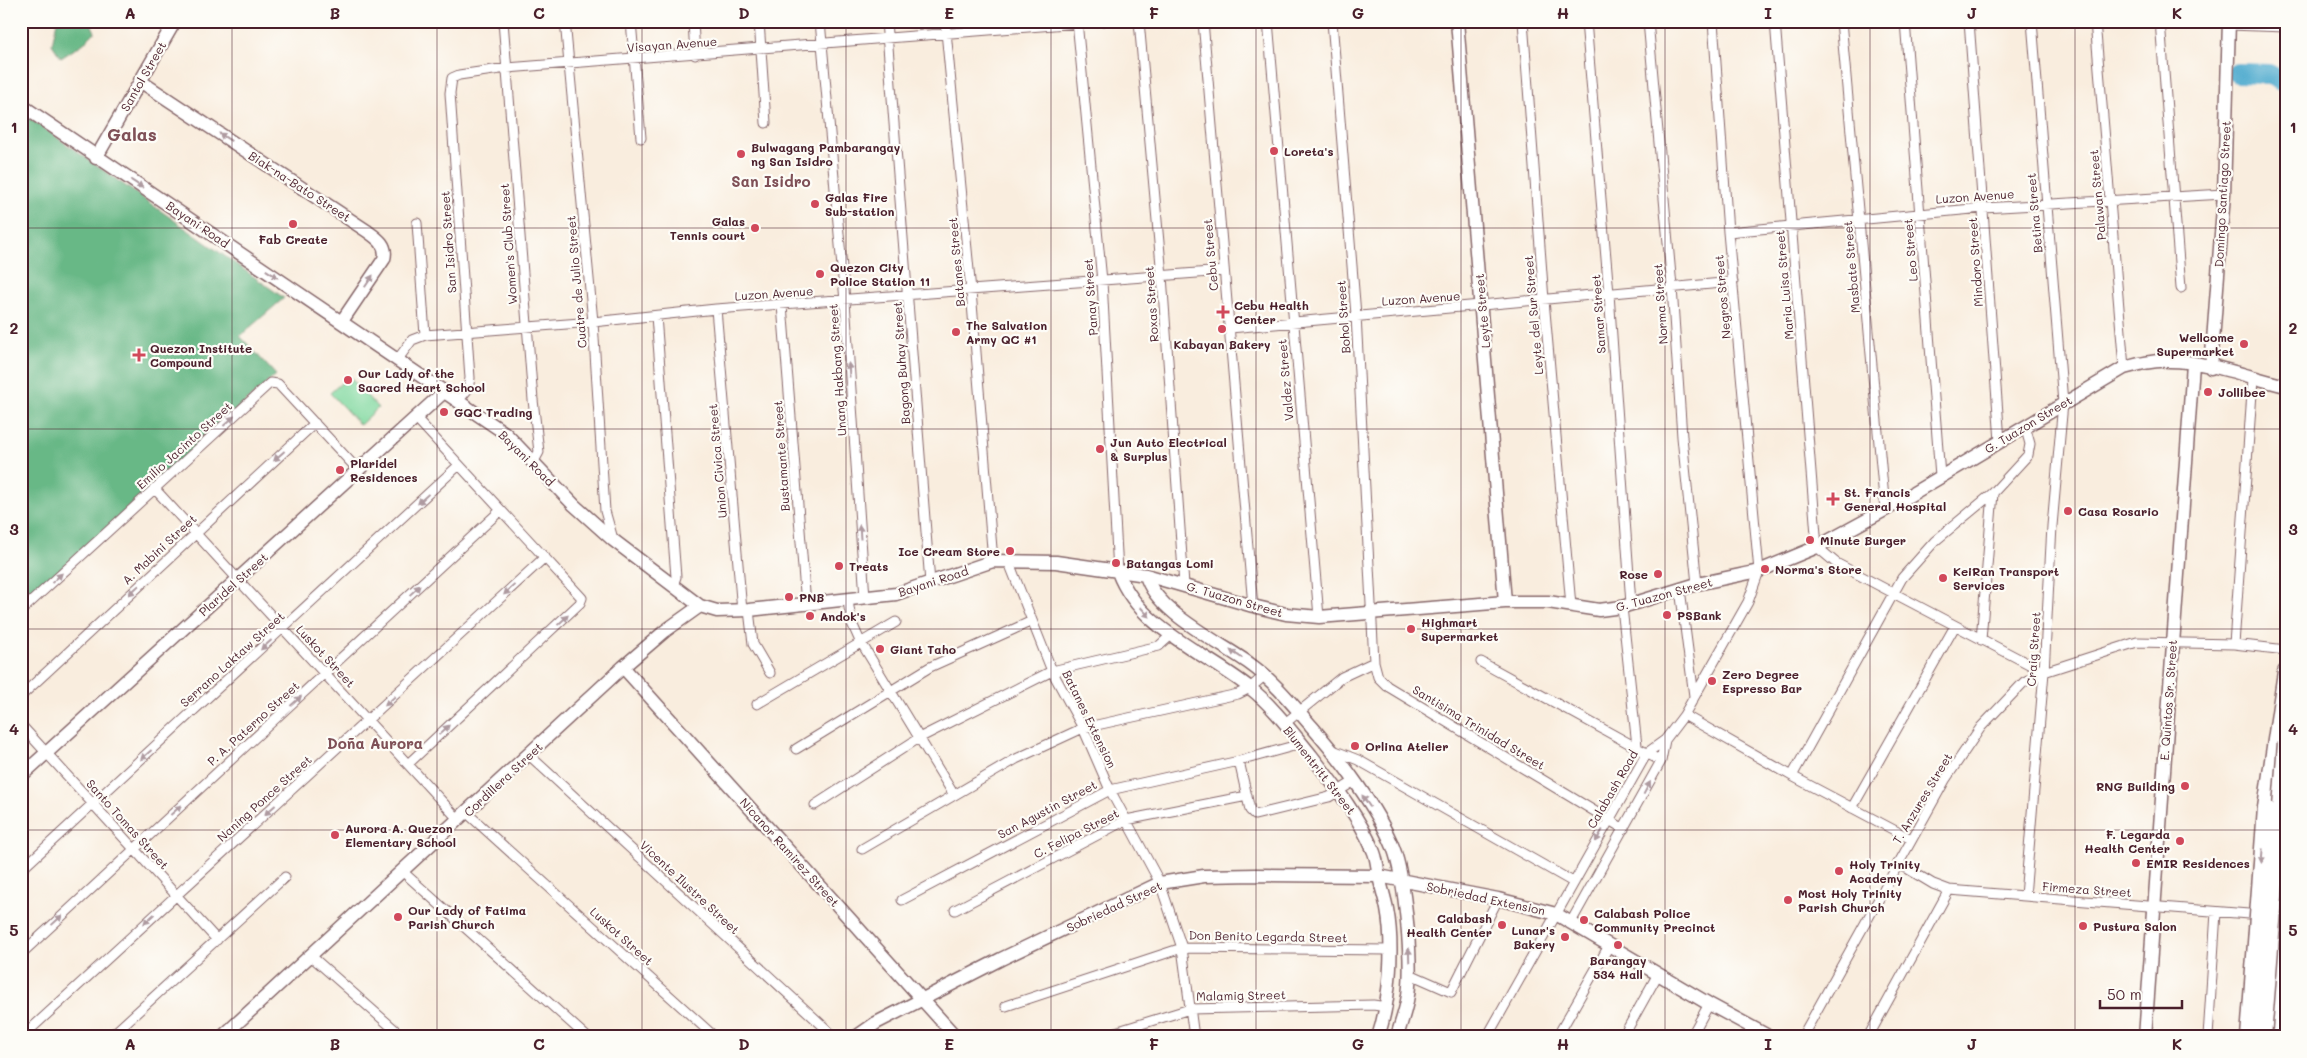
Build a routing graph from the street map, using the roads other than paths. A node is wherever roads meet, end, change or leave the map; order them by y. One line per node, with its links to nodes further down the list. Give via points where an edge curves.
1 (175, 21): 39 (street, Santol Street)
2 (503, 21): 37 (street, Women's Club Street)
3 (565, 21): 36 (street, Cuatre de Julio Street)
4 (631, 21): 35 (street)
5 (693, 21): 34 (street)
6 (759, 21): 33 (street)
7 (820, 21): 32 (street, Unang Hakbang Street)
8 (886, 21): 31 (street, Bagong Buhay Street)
9 (946, 21): 30 (street, Batanes Street)
10 (1104, 21): 27 (street, Visayan Avenue)
11 (1139, 21): 55 (street, Roxas Street)
12 (1203, 21): 54 (street, Cebu Street)
13 (1268, 21): 71 (street, Valdez Street)
14 (1332, 21): 68 (street, Bohol Street)
15 (1457, 21): 66 (street, Leyte Street)
16 (1524, 21): 63 (street, Leyte del Sur Street)
17 (1586, 21): 61 (street, Samar Street)
18 (1648, 21): 58 (street, Norma Street)
19 (1713, 21): 53 (street, Negros Street)
20 (1775, 21): 52 (street, Maria Luisa Street)
21 (1841, 21): 50 (street, Masbate Street)
22 (1904, 21): 49 (street, Leo Street)
23 (1969, 21): 48 (street, Mindoro Street)
24 (2032, 21): 47 (street, Betina Street)
25 (2095, 21): 46 (street, Palawan Street)
26 (2160, 21): 45 (street)
27 (1077, 22): 30 (street, Visayan Avenue); 56 (street, Panay Street)
28 (2229, 23): 29 (street); 44 (street, Domingo Santiago Street)
29 (2286, 26)
30 (946, 34): 31 (street, Visayan Avenue); 60 (street, Batanes Street)
31 (888, 39): 32 (street, Visayan Avenue); 62 (street, Bagong Buhay Street)
32 (822, 44): 33 (street, Visayan Avenue); 64 (street, Unang Hakbang Street)
33 (761, 49): 34 (street, Visayan Avenue); 41 (street)
34 (696, 55): 35 (street, Visayan Avenue)
35 (634, 60): 36 (street, Visayan Avenue); 42 (street)
36 (568, 63): 37 (street, Visayan Avenue); 72 (street, Cuatre de Julio Street)
37 (507, 68): 38 (street, Visayan Avenue); 73 (street, Women's Club Street)
38 (452, 78): 75 (street, San Isidro Street, via 450,93)
39 (140, 81): 43 (street, Santol Street); 70 (street, Biak-na-Bato Street, one-way to 39, via 384,259 382,243)
40 (21, 105): 43 (street, Bayani Road)
41 (766, 123)
42 (641, 138)
43 (96, 158): 70 (street, Bayani Road, one-way to 70)
44 (2224, 194): 45 (street, Luzon Avenue); 80 (street, Domingo Santiago Street)
45 (2172, 196): 46 (street, Luzon Avenue); 59 (street)
46 (2110, 200): 47 (street, Luzon Avenue); 79 (street, Palawan Street)
47 (2046, 204): 48 (street, Luzon Avenue); 85 (street, Betina Street)
48 (1983, 208): 49 (street, Luzon Avenue); 89 (street, Mindoro Street)
49 (1920, 213): 50 (street, Luzon Avenue); 93 (street, Leo Street)
50 (1859, 218): 52 (street, Luzon Avenue); 97 (street, Masbate Street)
51 (417, 223): 76 (street)
52 (1792, 226): 53 (street, Luzon Avenue); 100 (street, Maria Luisa Street)
53 (1728, 232): 57 (street, Negros Street)
54 (1224, 271): 55 (street, Luzon Avenue); 74 (street, Cebu Street)
55 (1162, 276): 56 (street, Luzon Avenue); 111 (street, Roxas Street)
56 (1102, 281): 60 (street, Luzon Avenue); 105 (street, Panay Street)
57 (1733, 282): 58 (street, Luzon Avenue); 104 (street, Negros Street)
58 (1672, 287): 61 (street, Luzon Avenue); 109 (street, Norma Street, via 1682,437)
59 (2181, 288)
60 (971, 291): 62 (street, Luzon Avenue); 103 (street, Batanes Street)
61 (1609, 294): 63 (street, Luzon Avenue); 121 (street, Samar Street)
62 (908, 296): 64 (street, Luzon Avenue); 108 (street, Bagong Buhay Street)
63 (1544, 300): 66 (street, Luzon Avenue); 120 (street, Leyte del Sur Street)
64 (845, 301): 65 (street, Luzon Avenue); 114 (street, Unang Hakbang Street, one-way to 64)
65 (782, 305): 67 (street, Luzon Avenue); 117 (street, Bustamante Street)
66 (1482, 306): 68 (street, Luzon Avenue); 116 (street, Leyte Street)
67 (716, 309): 69 (street, Luzon Avenue); 122 (street, Union Civica Street)
68 (1356, 315): 71 (street, Luzon Avenue); 124 (street, Bohol Street)
69 (656, 316): 72 (street, Luzon Avenue); 110 (street, via 676,578)
70 (342, 321): 77 (street, Bayani Road)
71 (1293, 321): 74 (street, Luzon Avenue); 125 (street, Valdez Street)
72 (593, 322): 73 (street, Luzon Avenue); 99 (street, Cuatre de Julio Street, via 605,511)
73 (527, 326): 75 (street, Luzon Avenue); 90 (street, Women's Club Street, via 539,452)
74 (1230, 328): 119 (street, Cebu Street)
75 (467, 331): 76 (street, Luzon Avenue); 84 (street, San Isidro Street, via 470,378 468,389)
76 (425, 335): 77 (street, Luzon Avenue, via 412,340)
77 (398, 359): 83 (street, Bayani Road)
78 (2193, 364): 79 (street, G. Tuazon Street, via 2150,361); 80 (street, G. Tuazon Street); 132 (street, E. Quintos Sr. Street)
79 (2124, 368): 85 (street, G. Tuazon Street)
80 (2211, 368): 81 (street, G. Tuazon Street)
81 (2253, 378): 82 (street, G. Tuazon Street); 134 (street)
82 (2286, 386)
83 (444, 391): 84 (street, Bayani Road); 86 (street, Plaridel Street)
84 (459, 400): 90 (street, Bayani Road, via 505,433)
85 (2063, 403): 88 (street, G. Tuazon Street); 140 (street, Craig Street)
86 (416, 418): 91 (street); 92 (street, Plaridel Street)
87 (315, 423): 92 (street, Emilio Jacinto Street); 94 (street, Emilio Jacinto Street, one-way to 87, via 270,383 278,384); 98 (street, A. Mabini Street, one-way to 98)
88 (2025, 426): 89 (street, G. Tuazon Street); 95 (street, via 2030,444 2028,455)
89 (2000, 441): 93 (street, G. Tuazon Street)
90 (533, 463): 99 (street, Bayani Road)
91 (458, 465): 96 (street); 129 (street, Serrano Laktaw Street, one-way to 129)
92 (358, 470): 107 (street, Plaridel Street)
93 (1940, 476): 97 (street, G. Tuazon Street)
94 (154, 488): 98 (street, Luskot Street); 123 (street, Emilio Jacinto Street, one-way to 94)
95 (1993, 493): 113 (street, via 1936,541 1902,578); 131 (street)
96 (501, 510): 101 (street); 143 (street, P. A. Paterno Street, one-way to 96)
97 (1885, 510): 100 (street, G. Tuazon Street)
98 (194, 533): 107 (street, Luskot Street); 147 (street, A. Mabini Street, one-way to 147)
99 (613, 540): 110 (street, Bayani Road)
100 (1817, 547): 104 (street, G. Tuazon Street); 113 (street, via 1836,563)
101 (545, 557): 152 (street, Naning Ponce Street, one-way to 152); 168 (street, one-way to 101, via 580,603 582,598)
102 (1008, 560): 103 (street, G. Tuazon Street); 105 (street, G. Tuazon Street, via 1056,562); 126 (street, Batanes Extension)
103 (993, 561): 108 (street, Bayani Road)
104 (1759, 571): 109 (street, G. Tuazon Street); 148 (street, via 1748,602)
105 (1118, 572): 106 (street, G. Tuazon Street); 130 (street, Blumentritt Street, one-way to 130, via 1132,598)
106 (1146, 575): 111 (street, G. Tuazon Street); 144 (street, Blumentritt Street, one-way to 106, via 1172,611 1154,593)
107 (238, 580): 129 (street, Luskot Street); 163 (street, Plaridel Street)
108 (930, 583): 114 (street, Bayani Road, via 896,594)
109 (1697, 584): 112 (street, G. Tuazon Street)
110 (673, 585): 118 (street, Bayani Road)
111 (1184, 585): 119 (street, G. Tuazon Street)
112 (1680, 589): 121 (street, G. Tuazon Street); 148 (street)
113 (1893, 594): 128 (street); 170 (street)
114 (865, 598): 115 (street, Bayani Road)
115 (848, 600): 117 (street, Bayani Road); 133 (street)
116 (1505, 602): 120 (street, G. Tuazon Street, via 1548,602); 124 (street, G. Tuazon Street)
117 (806, 605): 122 (street, Bayani Road)
118 (700, 606): 122 (street, Bayani Road, via 717,612); 138 (street, Cordillera Street)
119 (1253, 606): 125 (street, G. Tuazon Street)
120 (1571, 606): 121 (street, G. Tuazon Street, via 1599,610)
121 (1627, 606): 160 (street, Calabash Road)
122 (745, 610): 142 (street, Union Civica Street, via 753,644)
123 (21, 611)
124 (1371, 613): 125 (street, G. Tuazon Street); 136 (street, Santisima Trinidad Street)
125 (1319, 617)
126 (1032, 621): 139 (street, Batanes Extension); 146 (street, via 930,667)
127 (896, 622): 133 (street)
128 (1955, 626): 131 (street); 178 (street)
129 (284, 629): 143 (street, Luskot Street); 176 (street, Serrano Laktaw Street, one-way to 176)
130 (1171, 634): 139 (street, via 1159,646); 145 (street, Blumentritt Street)
131 (1980, 640): 140 (street)
132 (2172, 641): 134 (street, T. Anzures Street); 140 (street, T. Anzures Street, via 2137,642); 200 (street, E. Quintos Sr. Street)
133 (861, 642): 146 (street); 149 (street)
134 (2234, 644): 135 (street, T. Anzures Street)
135 (2286, 650)
136 (1374, 662): 150 (street, via 1342,677); 181 (street, Santisima Trinidad Street, via 1378,677 1387,686)
137 (1480, 662): 160 (street)
138 (623, 667): 165 (street, Cordillera Street); 214 (street, Nicanor Ramirez Street)
139 (1052, 670): 155 (street, Batanes Extension); 156 (street)
140 (2044, 672): 183 (street, T. Anzures Street, via 2024,682 1981,727); 197 (street, Craig Street)
141 (2286, 672): 243 (highway, one-way to 243, bridge, via 2266,808)
142 (770, 673)
143 (326, 674): 152 (street, Luskot Street); 184 (street, P. A. Paterno Street, one-way to 143)
144 (1264, 676): 145 (street); 150 (street, Blumentritt Street)
145 (1250, 688): 153 (street, Blumentritt Street); 155 (street, via 1232,696)
146 (890, 690): 156 (street); 161 (street)
147 (21, 696)
148 (1694, 696): 151 (street)
149 (757, 704)
150 (1298, 711): 153 (street); 162 (street, Blumentritt Street)
151 (1684, 715): 157 (street); 170 (street)
152 (369, 721): 168 (street, Luskot Street); 196 (street, Naning Ponce Street, one-way to 196)
153 (1284, 724): 158 (street, Blumentritt Street)
154 (21, 725): 163 (street, Santo Tomas Street)
155 (1083, 728): 172 (street, Batanes Extension); 174 (street, via 1016,759)
156 (919, 738): 174 (street); 177 (street)
157 (1665, 740): 164 (street, Calabash Road); 166 (street)
158 (1299, 741): 167 (street, San Agustin Street, via 1290,747); 173 (street, Blumentritt Street)
159 (2286, 743): 244 (highway, bridge)
160 (1637, 746): 164 (street)
161 (796, 749)
162 (1332, 750): 171 (street, Blumentritt Street); 193 (street, via 1358,760)
163 (47, 753): 169 (street, Plaridel Street); 176 (street, Santo Tomas Street)
164 (1647, 753): 166 (street); 181 (street, Calabash Road)
165 (529, 755): 179 (street, Cordillera Street); 227 (street, Vicente Ilustre Street)
166 (1661, 761): 182 (street, one-way to 166)
167 (1239, 762): 172 (street, San Agustin Street); 175 (street)
168 (408, 764): 179 (street, Luskot Street)
169 (21, 776)
170 (1792, 776): 178 (street)
171 (1354, 782): 173 (street); 192 (street, Blumentritt Street, one-way to 171, via 1393,848)
172 (1110, 790): 180 (street, Batanes Extension); 199 (street, San Agustin Street)
173 (1339, 792): 175 (street, via 1255,815 1250,810); 190 (street, Blumentritt Street, via 1374,852)
174 (954, 795): 185 (street)
175 (1247, 796): 180 (street, C. Felipa Street)
176 (92, 804): 184 (street, Santo Tomas Street); 188 (street, Serrano Laktaw Street)
177 (815, 805)
178 (1852, 808): 183 (street)
179 (463, 816): 189 (street, Cordillera Street); 226 (street, Luskot Street)
180 (1126, 820): 194 (street, Batanes Extension); 201 (street, C. Felipa Street)
181 (1609, 820): 182 (street, Santisima Trinidad Street); 193 (street, Calabash Road, one-way to 193)
182 (1624, 829): 205 (street)
183 (1911, 839): 187 (street, T. Anzures Street)
184 (134, 849): 196 (street, Santo Tomas Street); 210 (street, P. A. Paterno Street, one-way to 184)
185 (862, 849)
186 (2286, 860): 204 (street)
187 (1898, 863): 195 (street, Firmeza Street); 239 (street, T. Anzures Street)
188 (21, 870)
189 (402, 871): 211 (street, Cordillera Street); 225 (street)
190 (1379, 876): 192 (street, Sobriedad Extension); 194 (street, Sobriedad Street, via 1204,876); 209 (street, Blumentritt Street, via 1387,911)
191 (284, 877): 206 (street)
192 (1401, 880): 198 (street, Sobriedad Extension); 212 (street, Blumentritt Street, one-way to 192)
193 (1573, 882): 203 (street, Calabash Road)
194 (1160, 883): 208 (street); 214 (street, Sobriedad Street, via 1001,959)
195 (1949, 890): 197 (street, Firmeza Street); 240 (street)
196 (176, 895): 206 (street, Santo Tomas Street); 221 (street, Naning Ponce Street, one-way to 221)
197 (2025, 896): 200 (street, Firmeza Street)
198 (1498, 899): 203 (street, Sobriedad Extension); 212 (street, via 1451,992)
199 (902, 900)
200 (2155, 906): 202 (street, Firmeza Street); 241 (street, E. Quintos Sr. Street)
201 (955, 910)
202 (2216, 912): 204 (street, Firmeza Street); 242 (street)
203 (1556, 914): 205 (street, Sobriedad Extension); 234 (street, Calabash Road)
204 (2281, 916): 245 (street)
205 (1571, 922): 207 (street, Sobriedad Extension)
206 (217, 940): 222 (street)
207 (1610, 944): 213 (street, Sobriedad Extension); 235 (street)
208 (1182, 948): 209 (street, Don Benito Legarda Street); 217 (street, Don Benito Legarda Street); 219 (street)
209 (1389, 950): 218 (street, Blumentritt Street)
210 (21, 954)
211 (311, 956): 223 (street, Cordillera Street); 224 (street)
212 (1410, 974): 233 (street, Blumentritt Street, via 1408,1000)
213 (1658, 974): 216 (street, Sobriedad Extension); 236 (street)
214 (924, 1000): 228 (street, Sobriedad Street, via 876,1023); 229 (street, Nicanor Ramirez Street)
215 (2286, 1002): 246 (highway)
216 (1709, 1004): 220 (street, Sobriedad Extension); 237 (street)
217 (1006, 1006)
218 (1387, 1006): 219 (street, Malamig Street); 232 (street, Blumentritt Street)
219 (1190, 1009): 230 (street, Malamig Street); 231 (street)
220 (1755, 1033): 238 (street, Sobriedad Extension)
221 (22, 1037)
222 (110, 1037)
223 (222, 1037)
224 (403, 1037)
225 (586, 1037)
226 (716, 1037)
227 (835, 1037)
228 (856, 1037)
229 (956, 1037)
230 (1099, 1037)
231 (1194, 1037)
232 (1378, 1037)
233 (1396, 1037)
234 (1488, 1037)
235 (1557, 1037)
236 (1623, 1037)
237 (1691, 1037)
238 (1770, 1037)
239 (1802, 1037)
240 (1868, 1037)
241 (2145, 1037)
242 (2208, 1037)
243 (2249, 1037)
244 (2263, 1037)
245 (2272, 1037)
246 (2283, 1037)

